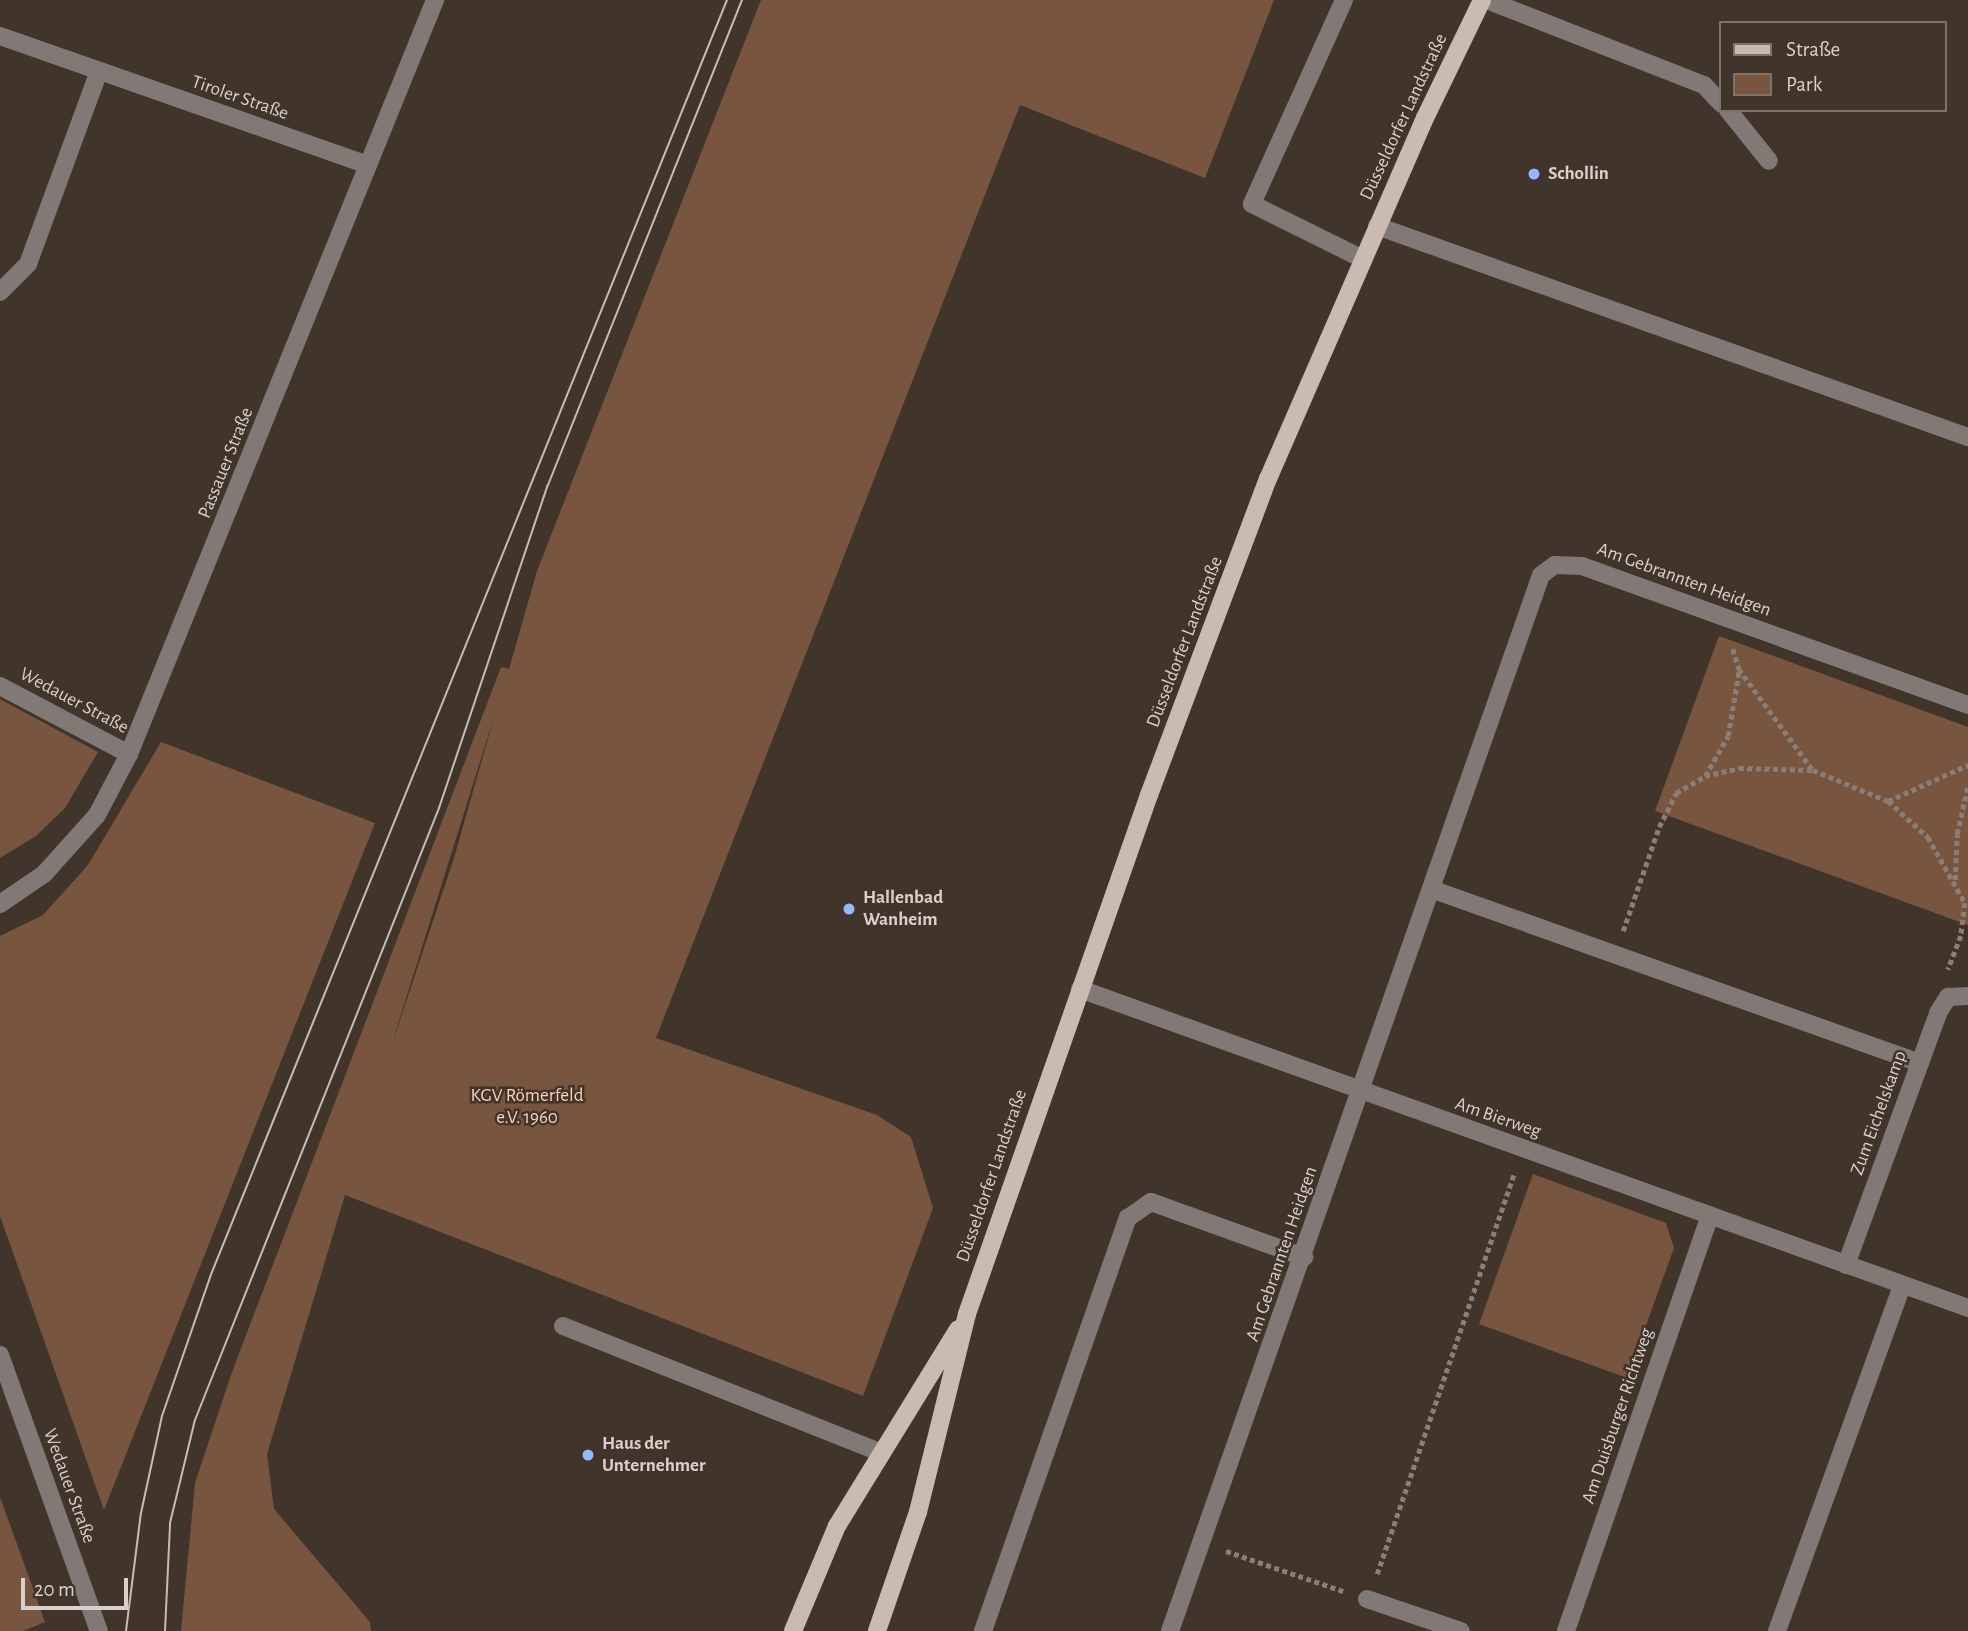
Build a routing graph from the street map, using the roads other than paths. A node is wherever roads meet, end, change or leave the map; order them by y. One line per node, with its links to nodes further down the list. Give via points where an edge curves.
1 (435, 0): 9 (street, Passauer Straße)
2 (1345, 0): 11 (street, via 1252,204)
3 (1484, 0): 6 (street, via 1704,85); 10 (main road, Düsseldorfer Landstraße)
4 (0, 36): 5 (street, Tiroler Straße)
5 (99, 71): 9 (street, Tiroler Straße); 12 (street, via 28,264)
6 (1720, 102)
7 (1730, 112): 8 (street)
8 (1769, 161)
9 (368, 165): 16 (street, Passauer Straße)
10 (1377, 226): 11 (main road, Düsseldorfer Landstraße); 13 (street)
11 (1363, 259): 19 (main road, Düsseldorfer Landstraße, via 1268,479)
12 (0, 292)
13 (1968, 437)
14 (0, 685): 16 (street, Wedauer Straße)
15 (1968, 705): 17 (street, Am Gebrannten Heidgen, via 1582,566 1562,564 1541,575)
16 (129, 754): 18 (street, Passauer Straße, via 97,815 44,874)
17 (1431, 889): 21 (street); 22 (street, Am Gebrannten Heidgen)
18 (0, 904)
19 (1080, 989): 22 (street, Am Bierweg); 28 (main road, Düsseldorfer Landstraße)
20 (1968, 996): 21 (street, Zum Eichelskamp, via 1948,996)
21 (1920, 1063): 25 (street, Zum Eichelskamp)
22 (1360, 1091): 23 (street, Am Bierweg); 24 (street, Am Gebrannten Heidgen)
23 (1710, 1215): 25 (street, Am Bierweg); 39 (street, Am Duisburger Richtweg)
24 (1304, 1257): 36 (street, via 1150,1202 1128,1218); 37 (street, Am Gebrannten Heidgen)
25 (1846, 1265): 26 (street, Am Bierweg)
26 (1902, 1285): 27 (street, Am Bierweg); 40 (street)
27 (1968, 1308)
28 (967, 1314): 31 (main road, Düsseldorfer Landstraße); 35 (main road, Düsseldorfer Landstraße, via 918,1512)
29 (563, 1326): 31 (street)
30 (0, 1355): 33 (street, Wedauer Straße)
31 (882, 1453): 34 (main road, Düsseldorfer Landstraße, via 837,1526)
32 (1367, 1599): 38 (street)
33 (99, 1631)
34 (793, 1631)
35 (877, 1631)
36 (983, 1631)
37 (1170, 1631)
38 (1461, 1631)
39 (1566, 1631)
40 (1777, 1631)

